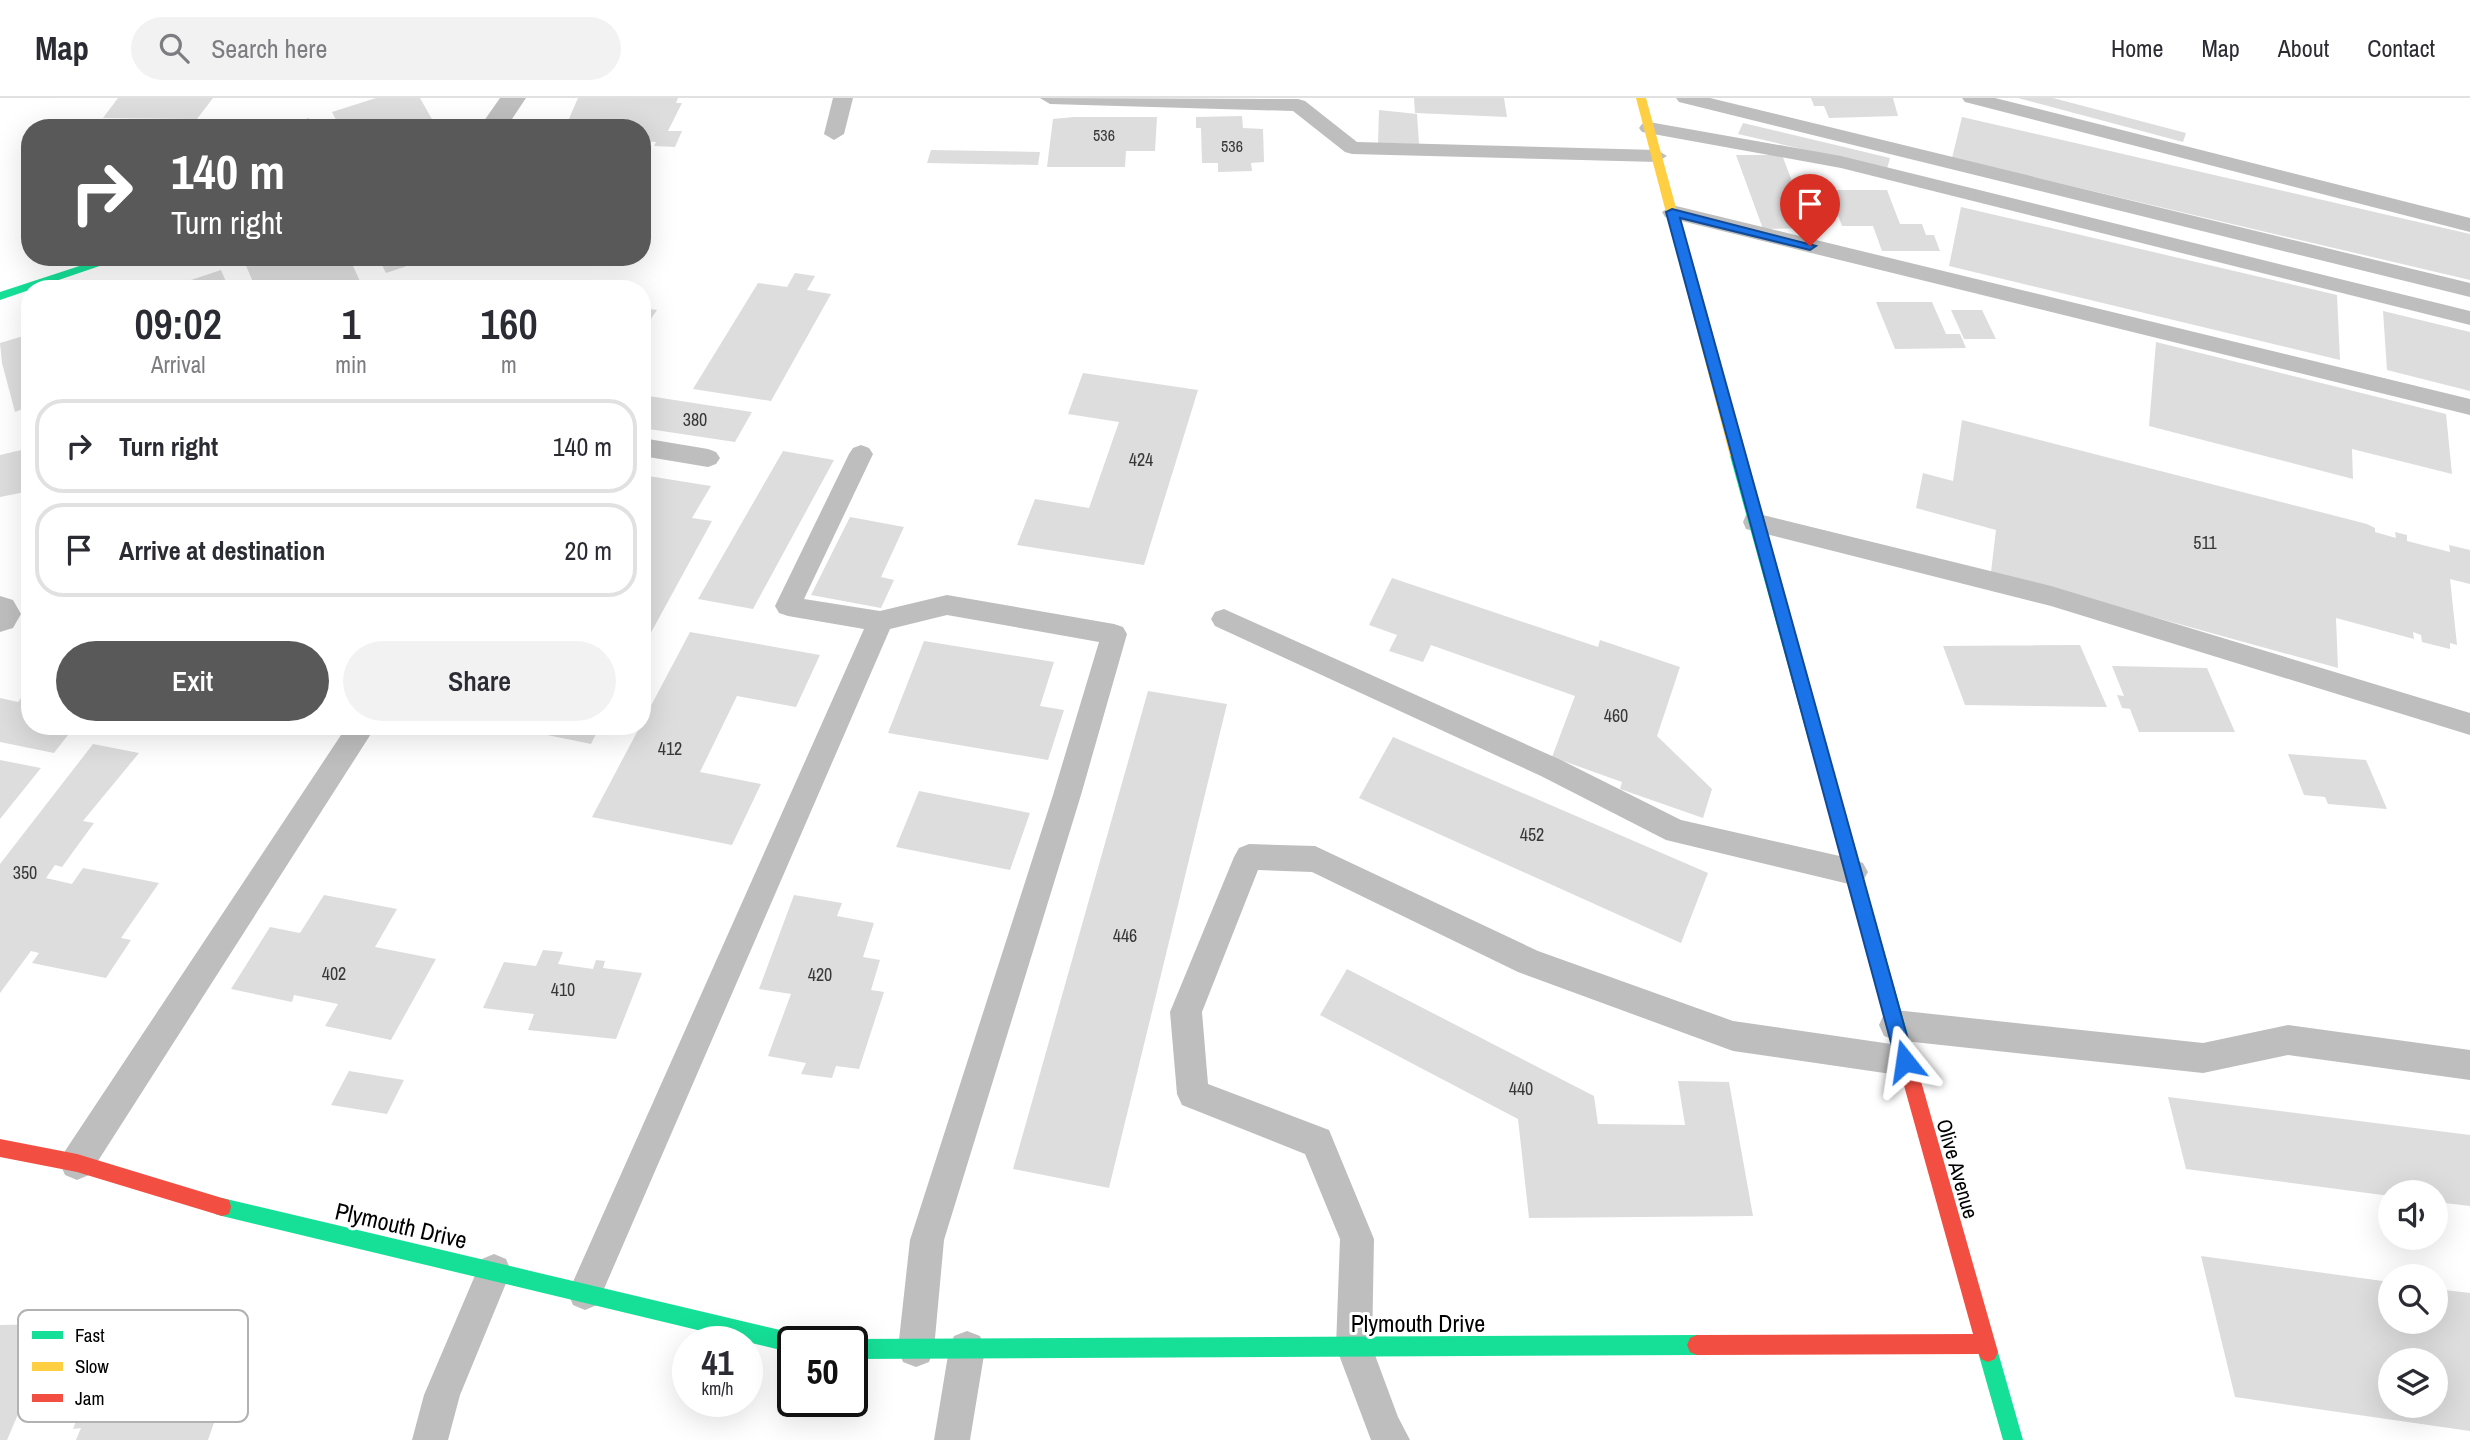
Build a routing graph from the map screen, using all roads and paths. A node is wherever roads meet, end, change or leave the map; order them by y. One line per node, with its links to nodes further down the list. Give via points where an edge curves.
1 (513, 98): 7 (street)
2 (843, 98): 9 (lane)
3 (1050, 98): 10 (lane, via 1298,105 1352,148)
4 (1641, 98): 8 (main road, Olive Avenue)
5 (1686, 98): 16 (lane)
6 (1972, 98): 12 (lane)
7 (498, 119)
8 (1649, 128): 10 (main road, Olive Avenue); 18 (lane, via 1841,162)
9 (834, 134)
10 (1657, 156): 11 (main road, Olive Avenue)
11 (1672, 212): 19 (lane); 23 (main road, Olive Avenue)
12 (2470, 225)
13 (92, 266): 14 (main road)
14 (49, 280)
15 (21, 289): 17 (main road)
16 (2470, 290)
17 (0, 296)
18 (2470, 318)
19 (2470, 407)
20 (651, 448): 22 (lane)
21 (861, 454): 27 (lane, via 788,606)
22 (708, 458)
23 (1755, 522): 28 (lane, via 2051,596); 30 (main road, Olive Avenue)
24 (0, 610): 25 (street)
25 (0, 618)
26 (1224, 619): 30 (lane, via 1489,739 1676,831)
27 (880, 621): 37 (lane); 42 (lane, via 947,605 1114,634 927,1240)
28 (2470, 724)
29 (356, 735): 35 (lane)
30 (1853, 872): 31 (main road, Olive Avenue)
31 (1895, 1025): 32 (main road, Olive Avenue); 33 (lane, via 2203,1058 2288,1040)
32 (1905, 1061): 39 (main road, Olive Avenue); 40 (lane, via 1733,1036 1529,962 1315,859 1249,857 1186,1012 1193,1094 1317,1142 1357,1239)
33 (2470, 1065)
34 (0, 1148): 35 (main road, Plymouth Drive)
35 (76, 1163): 36 (main road, Plymouth Drive, via 227,1208)
36 (494, 1271): 37 (main road, Plymouth Drive); 44 (lane, via 442,1395)
37 (585, 1293): 38 (main road, Plymouth Drive)
38 (777, 1339)
39 (1984, 1344): 40 (main road, Plymouth Drive); 47 (main road, Olive Avenue)
40 (1354, 1347): 43 (main road, Plymouth Drive); 46 (lane)
41 (868, 1349): 42 (main road, Plymouth Drive)
42 (916, 1349): 43 (main road, Plymouth Drive)
43 (967, 1349): 45 (lane)
44 (430, 1440)
45 (952, 1440)
46 (1392, 1440)
47 (2013, 1440)

